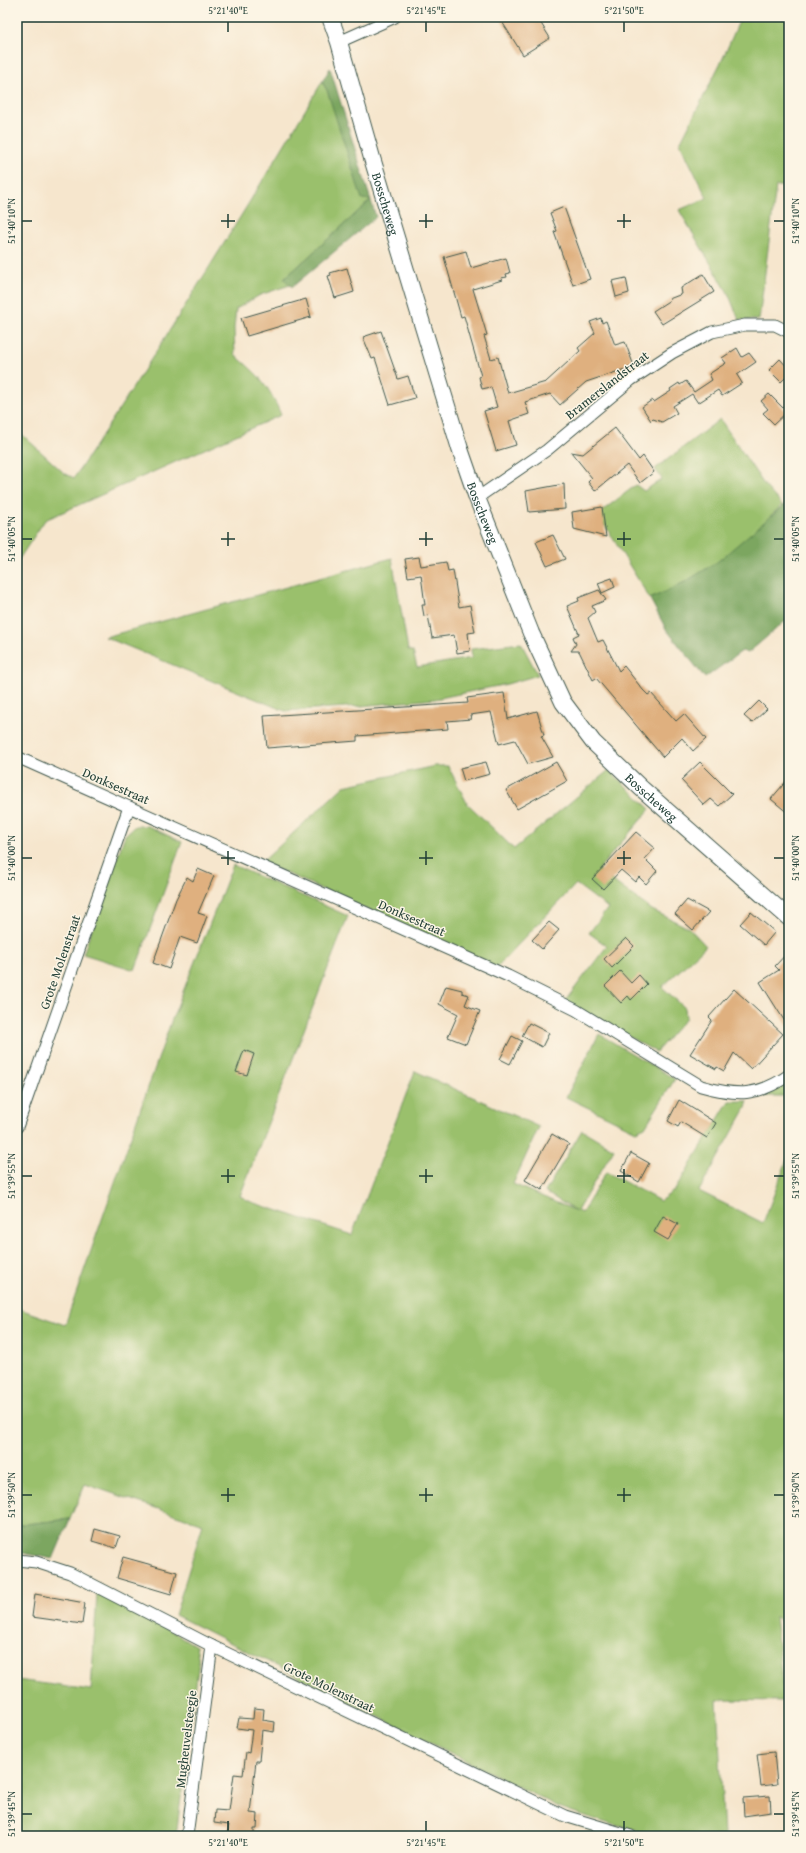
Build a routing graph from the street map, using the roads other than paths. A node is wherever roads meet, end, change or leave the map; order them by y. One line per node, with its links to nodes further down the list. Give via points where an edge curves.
1 (330, 17): 3 (street, Bosscheweg)
2 (395, 17): 3 (street)
3 (339, 42): 5 (street, Bosscheweg, via 376,173)
4 (789, 332): 5 (street, Bramerslandstraat, via 775,325 746,325 712,332 631,380 547,450)
5 (477, 498): 8 (street, Bosscheweg, via 531,633 563,702 593,742 641,788)
6 (17, 756): 7 (street, Donksestraat)
7 (129, 807): 9 (street, Donksestraat, via 508,976 576,1010 701,1086 724,1093 744,1094 763,1090); 10 (street, Grote Molenstraat)
8 (789, 918)
9 (789, 1075)
10 (17, 1127)
11 (17, 1560): 12 (street, Grote Molenstraat, via 36,1562 70,1573)
12 (212, 1646): 14 (street, Mugheuvelsteegje); 15 (street, Grote Molenstraat, via 565,1816)
13 (789, 1835): 16 (street)
14 (187, 1836)
15 (631, 1836)
16 (785, 1836)

